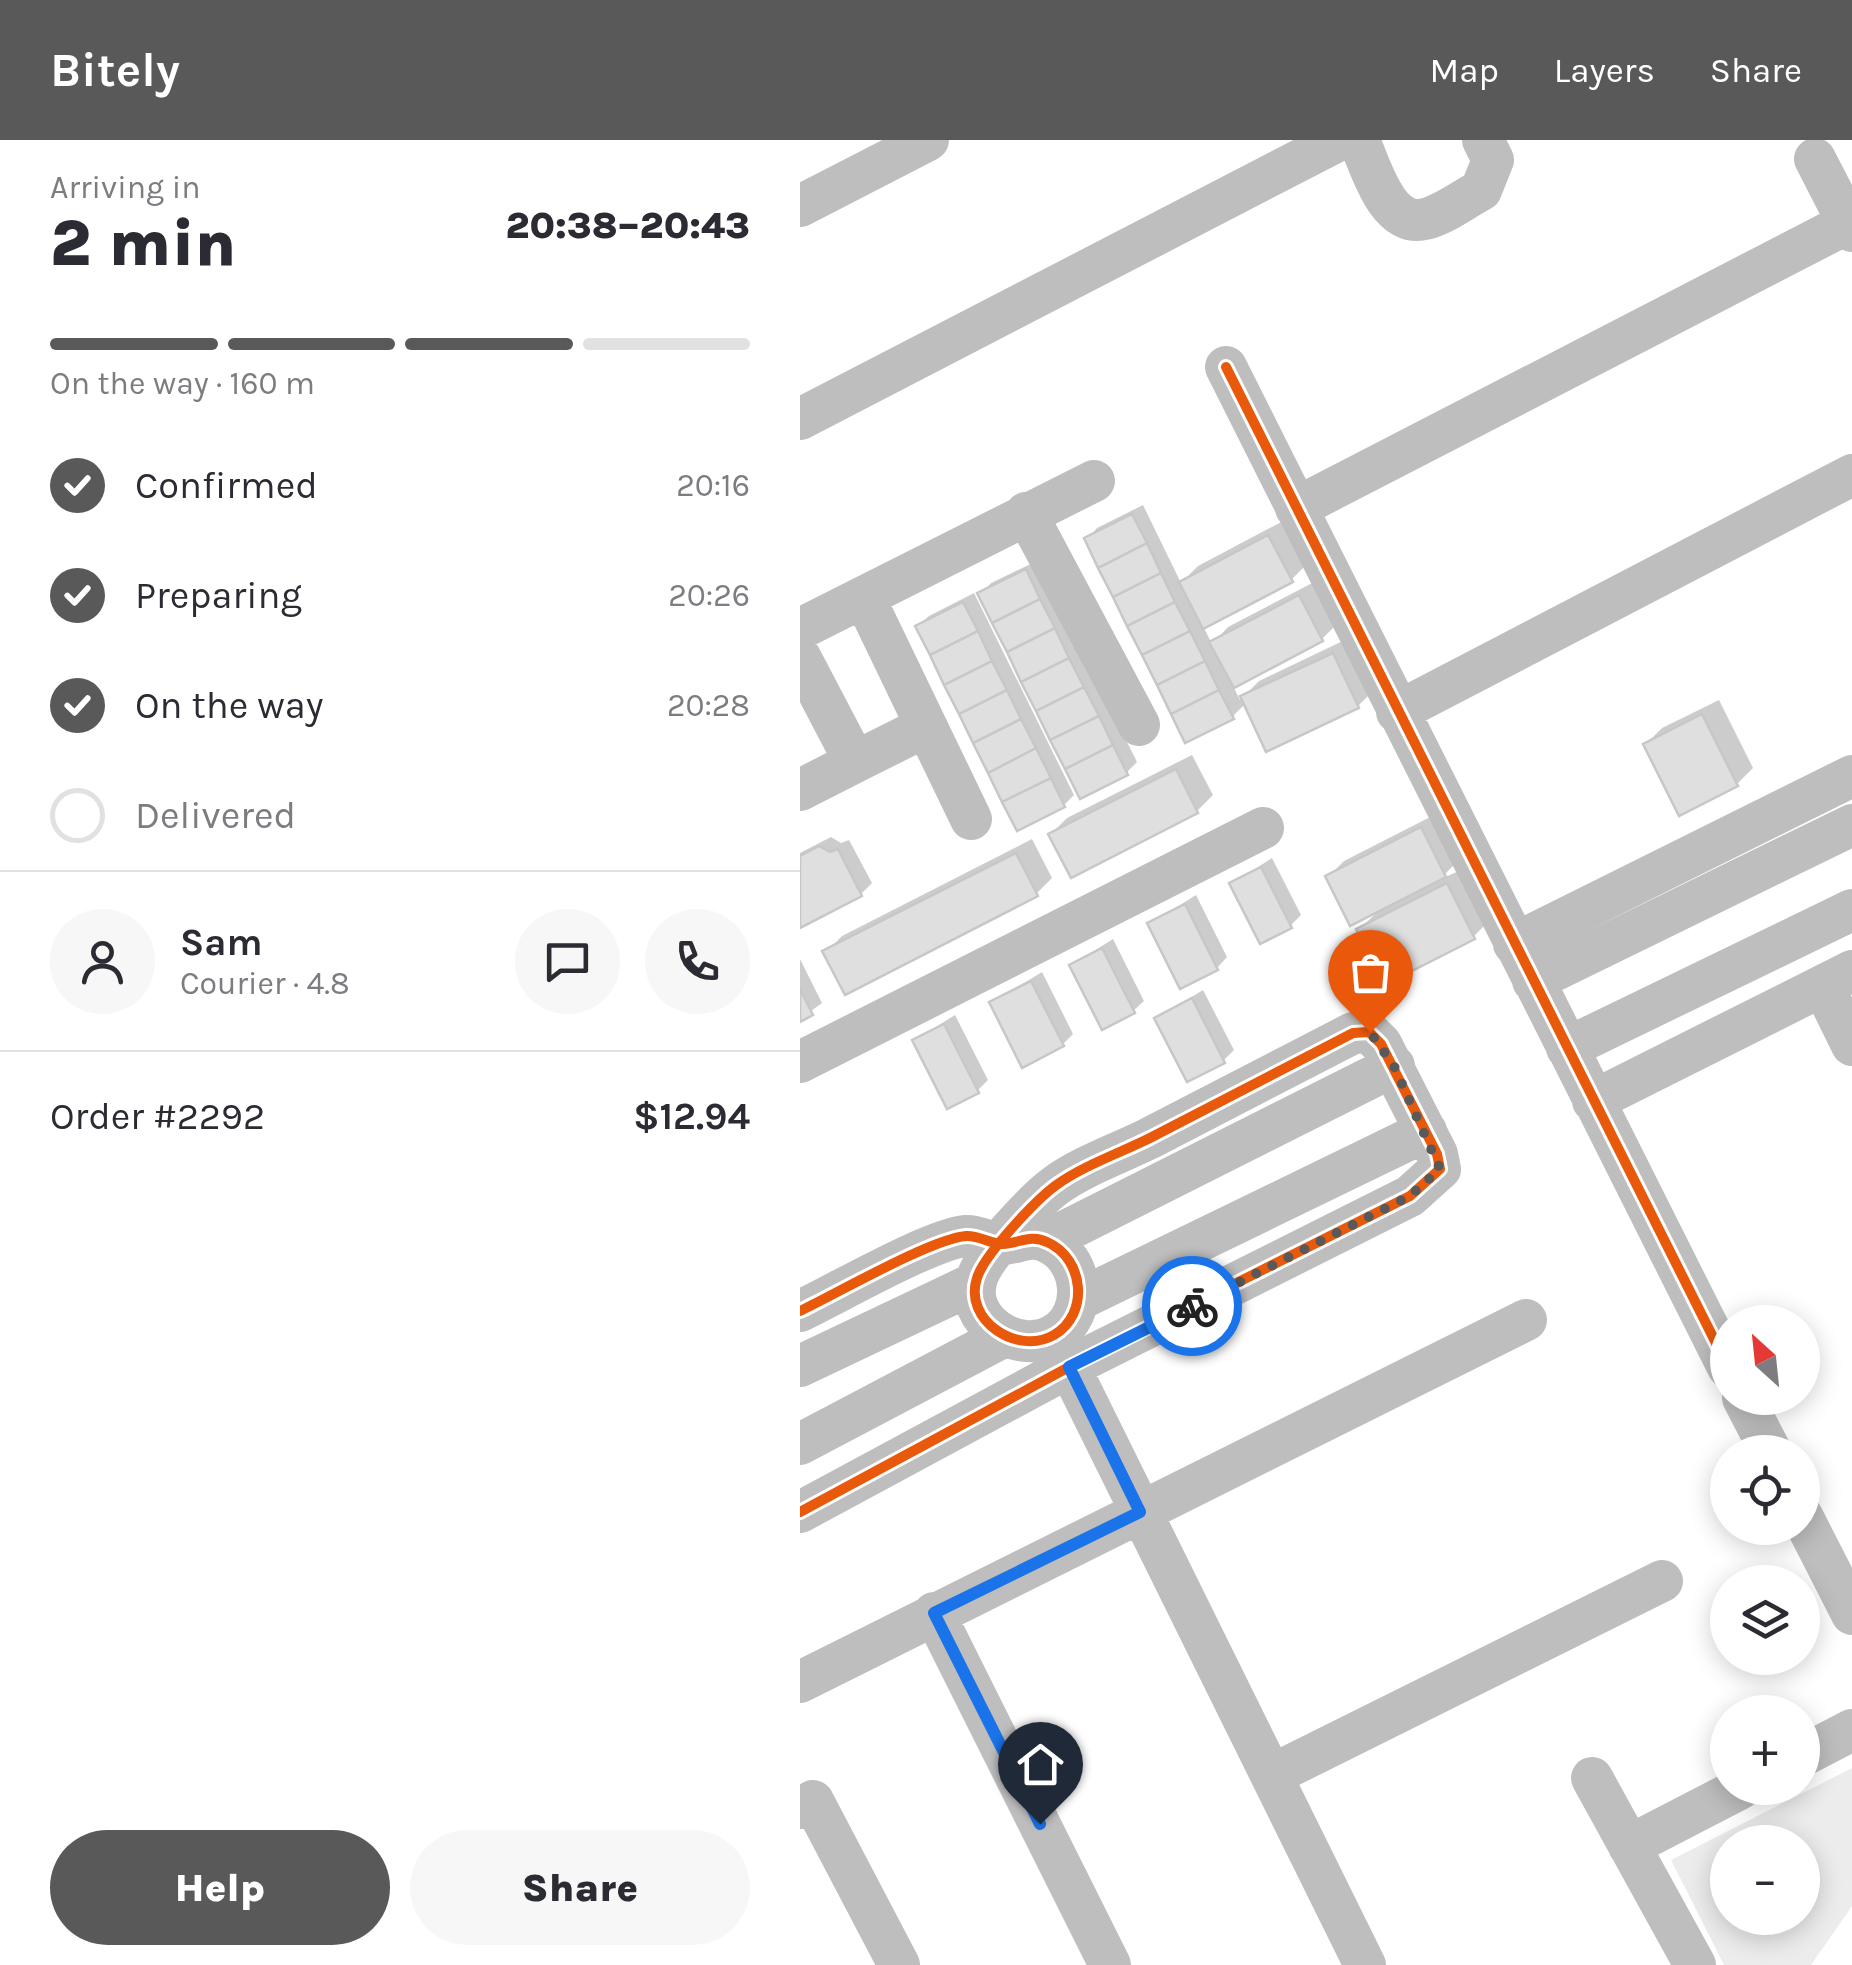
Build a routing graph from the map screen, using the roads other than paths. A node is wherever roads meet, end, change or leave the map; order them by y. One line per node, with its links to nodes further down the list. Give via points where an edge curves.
1 (928, 140): 6 (street)
2 (1339, 140): 9 (street)
3 (1359, 140): 4 (street, via 1388,203 1405,218 1423,220 1481,190 1493,160)
4 (1483, 140)
5 (1815, 159): 7 (street)
6 (800, 206)
7 (1850, 227): 12 (street)
8 (1226, 367): 12 (street)
9 (800, 418)
10 (1852, 475): 17 (street)
11 (1094, 481): 13 (street)
12 (1296, 508): 17 (street)
13 (1026, 513): 14 (street); 18 (street)
14 (864, 597): 15 (street); 19 (street)
15 (800, 629)
16 (800, 657): 20 (street)
17 (1397, 712): 27 (street)
18 (1139, 725)
19 (925, 726): 20 (street); 23 (street)
20 (855, 762): 22 (street)
21 (1852, 776): 27 (street)
22 (800, 790)
23 (971, 818)
24 (1852, 825): 27 (street)
25 (1263, 828): 31 (street)
26 (1852, 910): 30 (street)
27 (1523, 962): 30 (street)
28 (1837, 979): 29 (street); 33 (street)
29 (1852, 1045)
30 (1567, 1048): 33 (street)
31 (800, 1062)
32 (1394, 1066): 34 (street); 35 (street); 36 (street, via 1370,1032 1354,1033 1056,1186)
33 (1594, 1101): 41 (street)
34 (1426, 1131): 38 (street); 43 (street, via 1440,1169 1410,1196)
35 (1046, 1241): 36 (street); 38 (street, via 1066,1255 1078,1276)
36 (1002, 1244): 37 (street, via 984,1260); 39 (street, via 968,1235 936,1245)
37 (975, 1283): 42 (street, via 980,1314); 44 (street)
38 (1078, 1300): 43 (street)
39 (800, 1311)
40 (1526, 1320): 47 (street)
41 (1710, 1331)
42 (1003, 1337): 43 (street); 45 (street)
43 (1061, 1351): 46 (street); 47 (street)
44 (800, 1366)
45 (800, 1444)
46 (800, 1512)
47 (1140, 1512): 50 (street); 55 (street)
48 (1817, 1545): 51 (street)
49 (1662, 1581): 55 (street)
50 (934, 1613): 52 (street); 61 (street)
51 (1852, 1614)
52 (800, 1682)
53 (1852, 1730): 54 (street)
54 (1820, 1747)
55 (1272, 1775): 62 (street)
56 (1592, 1778): 59 (street)
57 (804, 1794): 60 (street)
58 (1710, 1804): 59 (street)
59 (1629, 1846): 63 (street)
60 (898, 1965)
61 (1110, 1965)
62 (1366, 1965)
63 (1694, 1965)

